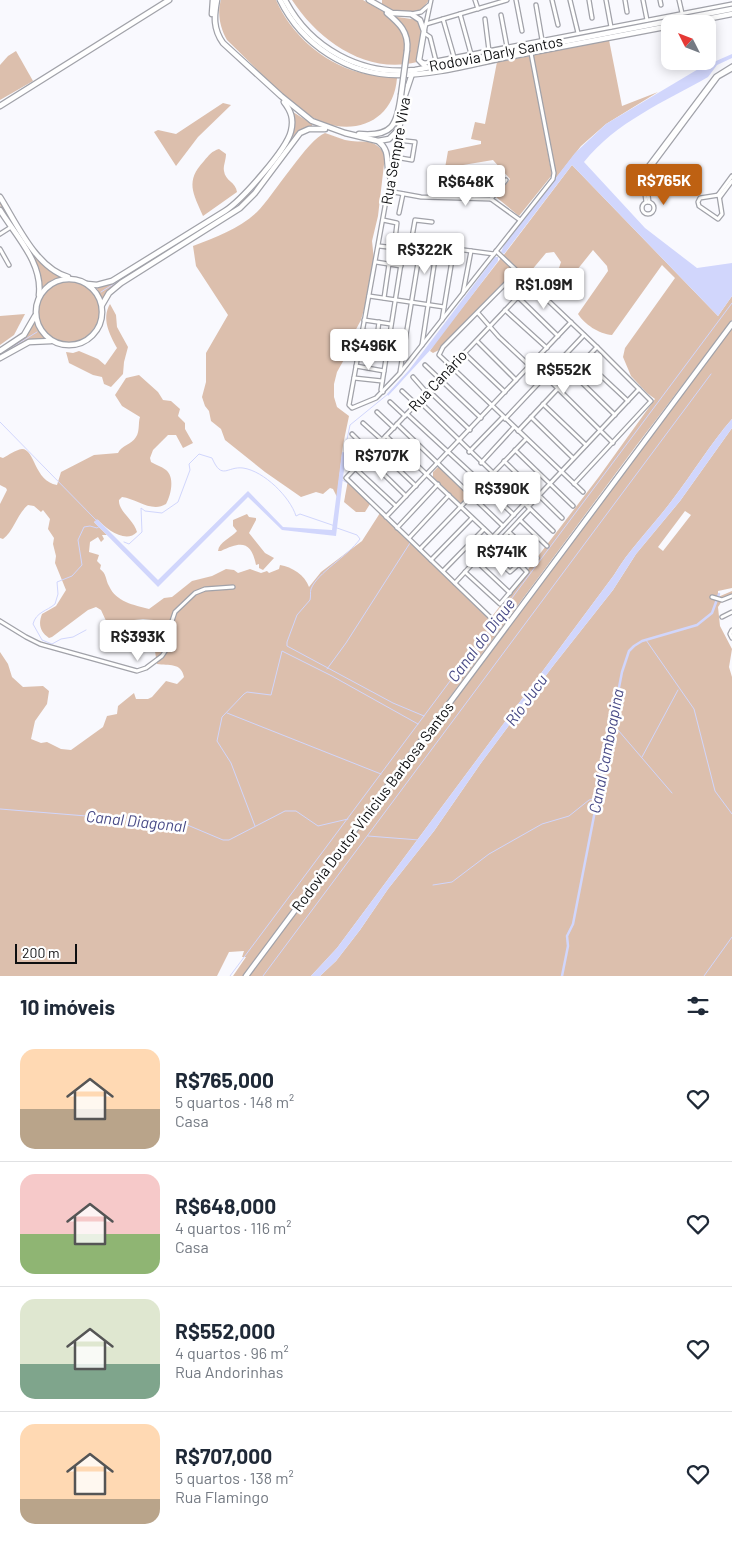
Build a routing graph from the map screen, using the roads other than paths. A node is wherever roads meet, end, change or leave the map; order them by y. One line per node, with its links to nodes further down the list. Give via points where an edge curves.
1 (215, 0): 50 (main road, via 214,20); 50 (main road, via 212,24)
2 (280, 0): 63 (main road, Rodovia Darly Santos, via 303,34 336,59 371,72 392,75)
3 (285, 0): 63 (main road, Rodovia Darly Santos, via 306,30 338,55 377,68)
4 (369, 0): 25 (main road)
5 (380, 0): 25 (street)
6 (475, 0): 26 (street)
7 (507, 0): 20 (street)
8 (516, 0): 49 (street)
9 (552, 0): 46 (street)
10 (570, 0): 52 (street)
11 (588, 0): 39 (street)
12 (606, 0): 47 (street)
13 (625, 0): 29 (street)
14 (643, 0): 43 (street)
15 (660, 0): 23 (street)
16 (679, 0): 34 (street)
17 (716, 0): 24 (street)
18 (165, 1): 65 (main road)
19 (431, 1): 28 (street); 38 (street)
20 (501, 1): 26 (street)
21 (536, 4): 53 (street)
22 (732, 4): 24 (street)
23 (661, 5)
24 (717, 6): 35 (street)
25 (380, 7): 30 (main road, via 393,14); 68 (main road, bridge, via 403,28 407,38 396,120 388,131 375,136)
26 (478, 9): 31 (street)
27 (732, 9): 36 (main road, Rodovia Darly Santos)
28 (421, 12): 30 (street); 38 (street)
29 (627, 12)
30 (411, 14): 51 (main road, via 421,21)
31 (460, 14): 40 (street); 57 (street)
32 (732, 14): 37 (main road, Rodovia Darly Santos)
33 (502, 15): 54 (street)
34 (680, 15)
35 (689, 15)
36 (697, 15)
37 (716, 15)
38 (428, 17): 45 (street)
39 (592, 18)
40 (443, 19): 45 (street); 58 (street)
41 (661, 19): 43 (street)
42 (485, 20): 55 (street)
43 (647, 20): 47 (street)
44 (661, 22): 56 (main road, Rodovia Darly Santos)
45 (426, 24): 51 (street)
46 (558, 25)
47 (611, 27): 52 (street)
48 (661, 28): 56 (main road, Rodovia Darly Santos)
49 (522, 31)
50 (218, 33): 64 (main road, via 229,49)
51 (424, 33): 59 (main road, Rua Sempre Viva); 60 (street, via 430,37)
52 (578, 33): 53 (street)
53 (542, 40): 54 (street)
54 (507, 47): 55 (street)
55 (489, 50): 57 (street)
56 (530, 50): 61 (main road, Rodovia Darly Santos); 63 (main road, Rodovia Darly Santos); 85 (street, via 554,174)
57 (472, 54): 58 (street)
58 (454, 57): 60 (street)
59 (419, 60): 60 (street, via 424,63); 61 (main road); 63 (main road, Rua Sempre Viva)
60 (436, 61)
61 (428, 67): 63 (main road, Rodovia Darly Santos)
62 (732, 68): 81 (street, via 718,78 647,173)
63 (413, 72): 67 (main road, Rua Sempre Viva, via 405,95)
64 (281, 96): 66 (main road, via 308,119); 105 (main road, via 292,113 290,135 241,199 112,281)
65 (0, 106)
66 (331, 129): 68 (main road); 114 (main road, via 313,128 300,133 240,208 121,282 109,292)
67 (400, 129): 69 (street, Rua Sempre Viva); 70 (main road, via 389,139)
68 (345, 133): 70 (main road)
69 (397, 140): 71 (street, Rua Sempre Viva); 71 (street, via 415,142 415,147 411,160)
70 (378, 141): 73 (main road, via 386,149)
71 (394, 157): 73 (street, Rua Sempre Viva)
72 (732, 176): 78 (street)
73 (391, 179): 76 (street, Rua Sempre Viva)
74 (506, 180): 80 (street)
75 (732, 181): 78 (street)
76 (388, 191): 77 (street); 84 (street, Rua Sempre Viva)
77 (403, 194): 80 (street); 83 (street)
78 (719, 196): 78 (street, via 700,198 698,204 719,218 722,214)
79 (0, 197): 104 (main road, via 41,261 57,273)
80 (491, 199): 85 (street)
81 (647, 202)
82 (0, 210): 87 (main road)
83 (399, 212)
84 (383, 220): 91 (street, Rua Sempre Viva); 93 (street, via 397,223)
85 (520, 220): 98 (street)
86 (432, 222): 89 (street, via 415,220)
87 (11, 227): 88 (street); 111 (main road, via 38,271)
88 (0, 234)
89 (411, 243): 90 (street); 96 (street, via 405,244)
90 (421, 244): 92 (street); 113 (street)
91 (379, 246): 93 (street); 99 (street, Rua Sempre Viva)
92 (438, 246): 94 (street); 115 (street)
93 (394, 248): 96 (street)
94 (454, 248): 97 (street); 116 (street)
95 (0, 249): 100 (street)
96 (404, 249): 102 (street)
97 (470, 250): 98 (street); 107 (street)
98 (496, 253): 103 (street); 107 (street)
99 (376, 262): 101 (street); 108 (street, Rua Sempre Viva)
100 (9, 264)
101 (390, 264): 102 (street); 110 (street)
102 (401, 266): 112 (street)
103 (517, 272): 106 (street); 119 (street)
104 (74, 279): 105 (main road); 111 (main road, via 52,283)
105 (87, 284): 114 (main road, via 96,292)
106 (530, 284): 109 (street, Rua Canário); 123 (street)
107 (463, 294): 121 (street)
108 (369, 296): 110 (street); 120 (street, Rua Sempre Viva)
109 (518, 297): 118 (street, Rua Canário); 130 (street)
110 (384, 298): 112 (street)
111 (38, 300): 117 (main road)
112 (395, 300): 113 (street); 124 (street)
113 (412, 303): 115 (street); 149 (street)
114 (102, 305): 133 (main road, via 99,325 90,338 72,345)
115 (428, 305): 116 (street); 138 (street)
116 (444, 307): 121 (street)
117 (36, 310): 133 (main road, via 40,328); 140 (main road, via 24,334)
118 (505, 310): 126 (street, Rua Canário); 139 (street)
119 (478, 313): 126 (street); 147 (street, via 439,353)
120 (364, 320): 122 (street); 127 (street, Rua Sempre Viva)
121 (442, 321): 138 (street)
122 (379, 322): 124 (street); 128 (street)
123 (571, 322): 130 (street); 131 (street)
124 (392, 324): 129 (street)
125 (732, 324): 249 (main road, Rodovia Doutor Vinícius Barbosa Santos)
126 (490, 326): 132 (street, Rua Canário); 144 (street)
127 (362, 330): 128 (street); 134 (street, Rua Sempre Viva)
128 (378, 333): 129 (street); 135 (street)
129 (389, 334): 136 (street)
130 (558, 336): 139 (street)
131 (584, 336): 137 (street); 151 (street)
132 (476, 341): 141 (street, Rua Canário); 155 (street)
133 (56, 342): 142 (main road, via 30,342)
134 (360, 342): 135 (street); 145 (street, Rua Sempre Viva)
135 (376, 344): 136 (street)
136 (388, 346): 148 (street)
137 (597, 347): 143 (street); 158 (street)
138 (421, 348): 149 (street)
139 (547, 348): 144 (street)
140 (0, 351)
141 (464, 353): 147 (street, Rua Canário); 162 (street)
142 (0, 358)
143 (584, 360): 150 (street); 163 (street)
144 (531, 364): 151 (street); 155 (street)
145 (356, 366): 148 (street); 153 (street, Rua Sempre Viva)
146 (425, 366): 154 (street)
147 (451, 367): 154 (street, Rua Canário); 167 (street)
148 (384, 371): 156 (street)
149 (400, 373): 160 (street)
150 (572, 373): 157 (street); 170 (street)
151 (544, 376): 157 (street); 173 (street)
152 (412, 377): 161 (street)
153 (354, 378): 156 (street); 160 (street, Rua Sempre Viva, via 349,405 354,408)
154 (440, 379): 161 (street, Rua Canário); 172 (street)
155 (516, 380): 162 (street)
156 (382, 381): 160 (street)
157 (557, 389): 166 (street); 178 (street)
158 (639, 389): 163 (street); 185 (street, via 651,402)
159 (402, 391): 165 (street)
160 (383, 392)
161 (428, 392): 165 (street, Rua Canário); 177 (street)
162 (505, 392): 167 (street)
163 (628, 401): 170 (street)
164 (390, 402): 169 (street)
165 (418, 403): 169 (street, Rua Canário); 184 (street)
166 (543, 404): 171 (street); 186 (street)
167 (492, 406): 172 (street); 173 (street)
168 (377, 412): 175 (street)
169 (406, 415): 175 (street, Rua Canário); 190 (street)
170 (615, 415): 178 (street)
171 (531, 417): 179 (street); 194 (street)
172 (481, 418): 177 (street)
173 (504, 418): 176 (street); 191 (street)
174 (363, 423): 183 (street)
175 (395, 426): 181 (street, Rua Canário); 196 (street)
176 (514, 427): 179 (street); 197 (street)
177 (470, 430): 184 (street)
178 (600, 430): 185 (street); 186 (street)
179 (518, 431): 182 (street)
180 (352, 434): 189 (street)
181 (386, 436): 183 (street, Rua Canário); 201 (street)
182 (526, 439): 188 (street); 199 (street)
183 (382, 440): 187 (street, Rua Canário)
184 (458, 441): 190 (street); 191 (street)
185 (613, 443): 205 (street)
186 (586, 445): 194 (street)
187 (375, 447): 189 (street, Rua Canário); 206 (street)
188 (514, 450): 195 (street); 204 (street)
189 (370, 452): 193 (street, Rua Canário)
190 (448, 452): 196 (street); 203 (street)
191 (469, 452): 197 (street)
192 (350, 456): 198 (street)
193 (366, 457): 198 (street, Rua Canário); 210 (street)
194 (574, 458): 199 (street)
195 (504, 461): 200 (street); 209 (street)
196 (438, 463): 201 (street); 211 (street)
197 (481, 463): 200 (street)
198 (357, 466): 212 (street); 217 (street, Rua Canário, via 346,478)
199 (561, 472): 204 (street); 205 (street)
200 (493, 473): 203 (street); 215 (street)
201 (427, 475): 202 (street); 206 (street)
202 (438, 484): 208 (street); 222 (street)
203 (482, 484): 211 (street); 216 (street)
204 (549, 484): 209 (street); 214 (street)
205 (574, 484): 207 (street)
206 (416, 486): 210 (street)
207 (583, 492)
208 (449, 495): 213 (street); 226 (street)
209 (539, 495): 215 (street); 219 (street)
210 (406, 496): 212 (street)
211 (470, 496): 213 (street); 221 (street)
212 (396, 506): 217 (street)
213 (460, 506): 218 (street); 230 (street)
214 (572, 506)
215 (527, 507): 216 (street); 220 (street); 224 (street)
216 (514, 515): 221 (street)
217 (386, 517): 222 (street)
218 (472, 518): 223 (street); 233 (street)
219 (562, 518)
220 (520, 520): 225 (street); 229 (street)
221 (503, 526): 227 (street)
222 (397, 528): 226 (street)
223 (484, 529): 227 (street); 236 (street)
224 (552, 531)
225 (509, 532): 228 (street); 232 (street)
226 (409, 538): 230 (street)
227 (494, 538): 228 (street); 231 (street)
228 (499, 542): 235 (street)
229 (546, 546)
230 (420, 549): 233 (street)
231 (485, 549): 234 (street); 235 (street, via 510,572)
232 (537, 558)
233 (431, 560): 236 (street)
234 (475, 560): 237 (street); 240 (street)
235 (519, 564): 240 (street, via 527,572)
236 (443, 571): 238 (street)
237 (465, 572): 238 (street); 240 (street, via 500,604)
238 (455, 583): 245 (street)
239 (233, 587): 246 (street, via 195,593 173,616 164,653 156,662 140,670 130,670 40,644)
240 (510, 593)
241 (732, 596): 242 (street, via 724,599)
242 (712, 597)
243 (732, 612): 244 (street)
244 (722, 617)
245 (491, 618)
246 (0, 621)
247 (732, 630): 248 (street)
248 (732, 638)
249 (246, 976)

